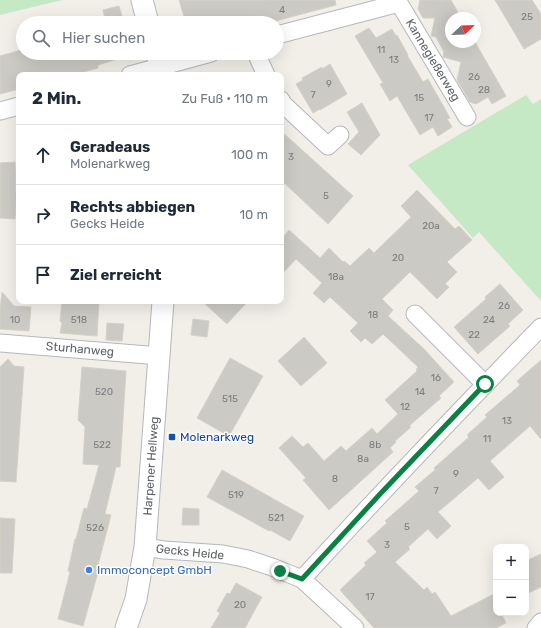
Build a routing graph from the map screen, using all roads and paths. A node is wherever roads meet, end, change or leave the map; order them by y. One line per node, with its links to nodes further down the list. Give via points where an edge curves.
1 (142, 0): 3 (street)
2 (398, 1): 4 (street, Kannegießerweg); 13 (street, Kannegießerweg)
3 (146, 16)
4 (284, 33)
5 (181, 60): 7 (street)
6 (259, 60): 9 (street)
7 (160, 65): 8 (street)
8 (139, 72)
9 (265, 72)
10 (284, 105): 14 (street, via 328,146)
11 (16, 107): 12 (street)
12 (0, 111)
13 (467, 117)
14 (340, 135)
15 (163, 304): 19 (street, Harpener Hellweg)
16 (415, 314): 20 (street)
17 (541, 328): 20 (street)
18 (0, 343): 19 (street, Sturhanweg)
19 (160, 356): 21 (street, Harpener Hellweg)
20 (485, 384): 22 (street)
21 (145, 547): 22 (street, Gecks Heide, via 222,554 248,560); 24 (street, Harpener Hellweg, via 136,599)
22 (302, 579): 25 (street, Gecks Heide)
23 (541, 622): 26 (street)
24 (126, 628)
25 (355, 628)
26 (536, 628)

